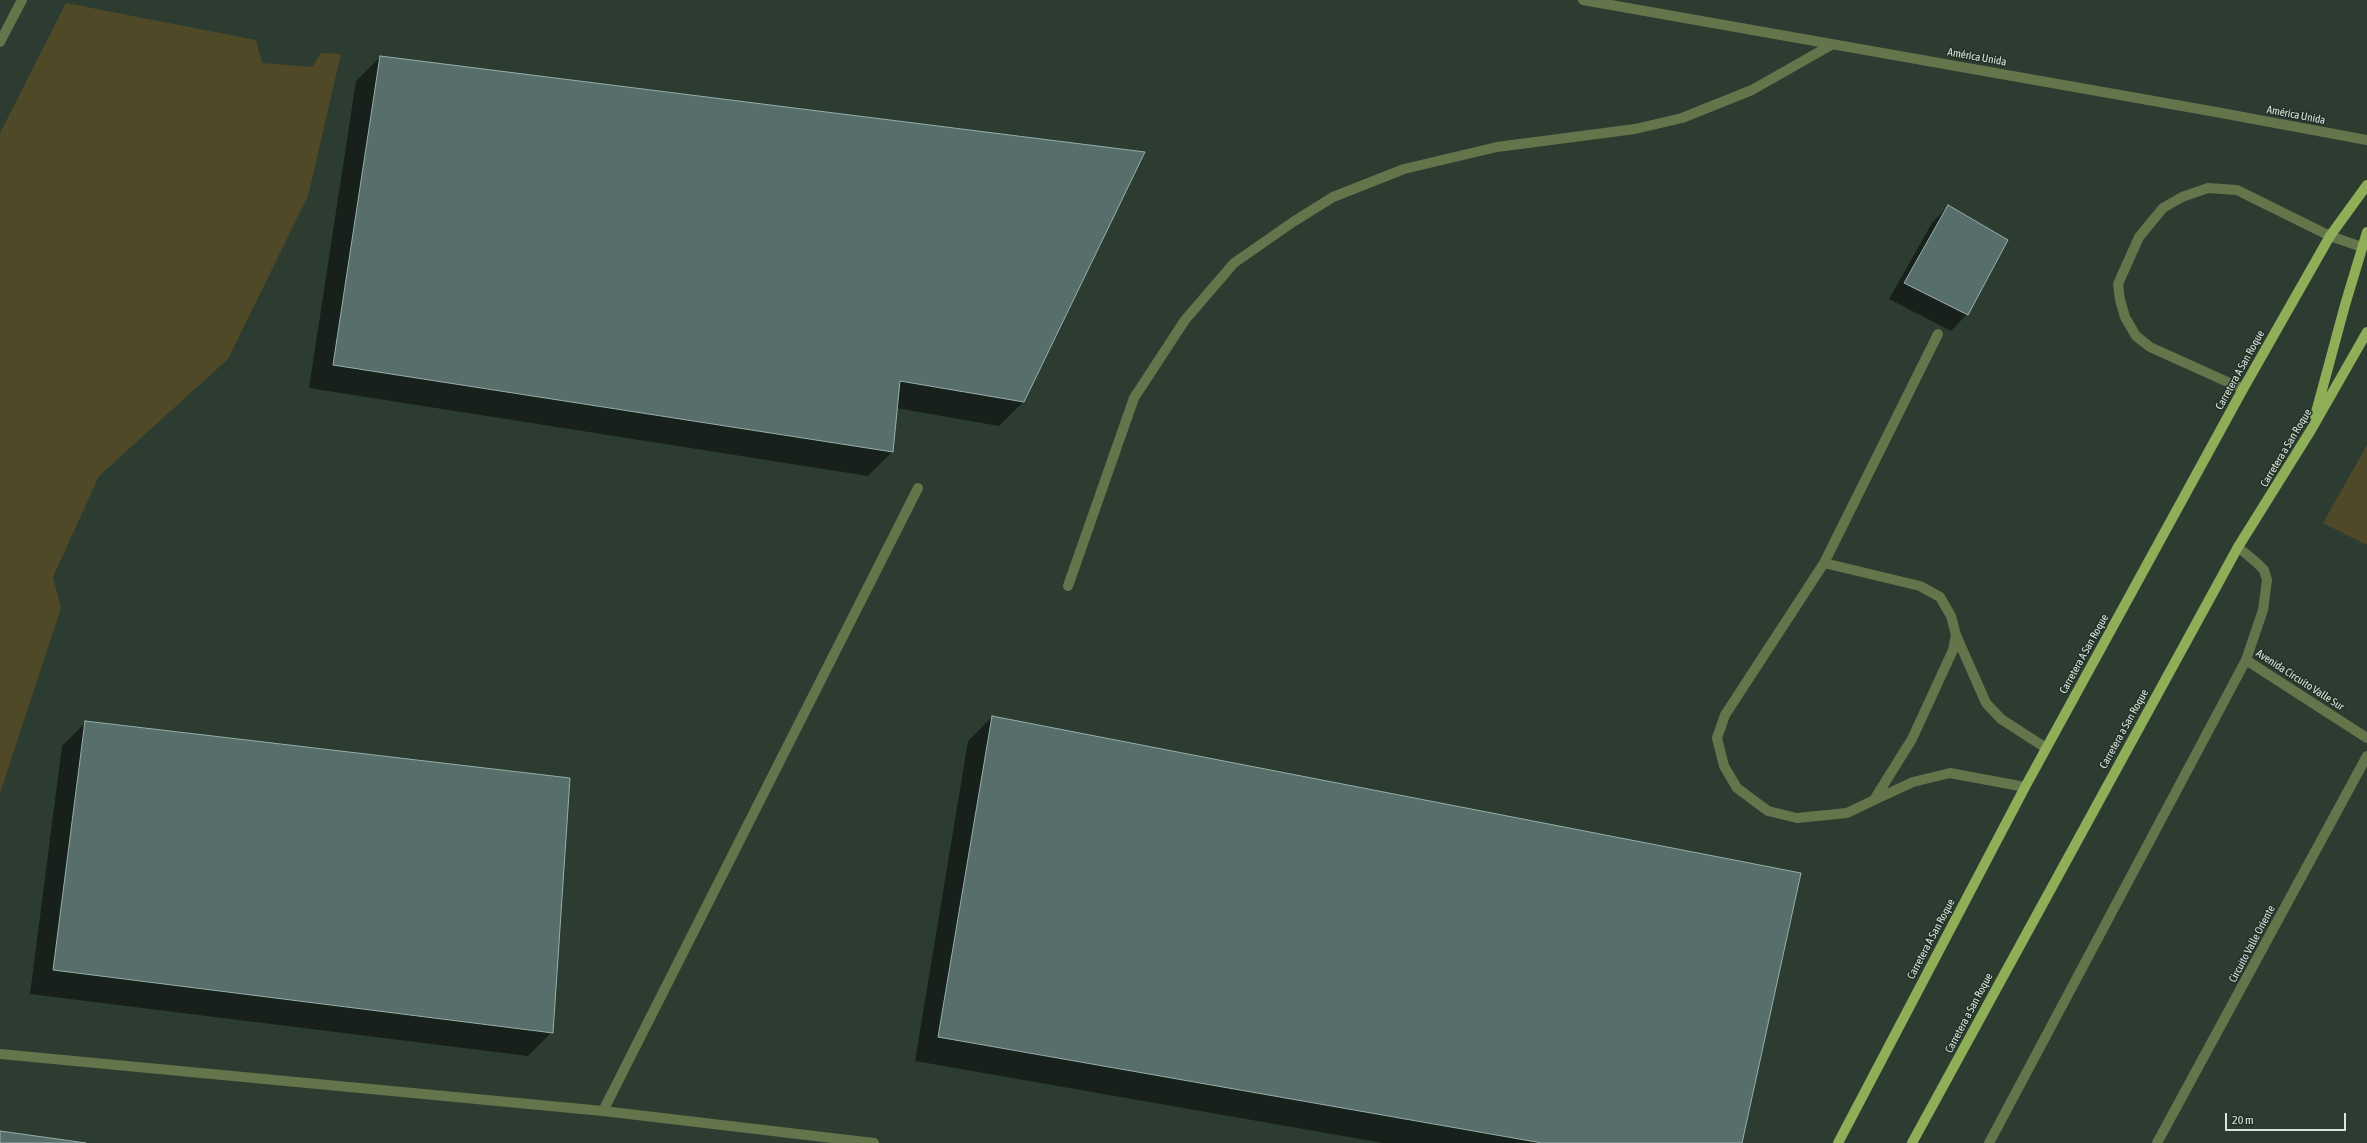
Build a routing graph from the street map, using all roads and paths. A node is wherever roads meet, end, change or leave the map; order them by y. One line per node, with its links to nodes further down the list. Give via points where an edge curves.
1 (22, 0): 3 (street)
2 (1583, 0): 4 (street, América Unida)
3 (0, 42)
4 (1833, 44): 5 (street, América Unida); 17 (street, via 1752,90 1682,118 1635,129 1497,147 1404,170 1333,197 1234,263 1185,320 1134,398)
5 (2367, 140)
6 (2367, 185): 8 (main road, Carretera A San Roque)
7 (2367, 232): 9 (main road)
8 (2330, 236): 9 (street); 12 (main road, Carretera A San Roque); 12 (street, via 2237,190 2208,188 2182,196 2163,208 2139,237 2118,284 2125,317 2136,336 2150,348)
9 (2362, 247): 13 (main road)
10 (2367, 332): 13 (main road, Carretera a San Roque)
11 (1938, 334): 16 (street)
12 (2242, 389): 21 (main road, Carretera A San Roque)
13 (2311, 430): 15 (main road, Carretera a San Roque)
14 (918, 488): 26 (street)
15 (2238, 547): 19 (street, Avenida Circuito Valle Sur, via 2264,570 2267,580 2263,610); 29 (main road, Carretera a San Roque)
16 (1824, 563): 18 (street, via 1920,586 1940,597 1951,616); 24 (street, via 1725,715 1718,738 1724,766 1737,788 1768,811 1796,818 1830,816 1847,813)
17 (1068, 586)
18 (1956, 635): 21 (street, via 1986,702 2001,720); 24 (street, via 1953,650 1912,738)
19 (2246, 660): 20 (street, Avenida Circuito Valle Sur); 30 (street)
20 (2367, 738)
21 (2046, 748): 23 (main road, Carretera A San Roque)
22 (2367, 756): 31 (street, Circuito Valle Oriente)
23 (2025, 786): 24 (street, via 1950,773 1913,782); 28 (main road, Carretera A San Roque)
24 (1874, 800)
25 (0, 1054): 26 (street)
26 (603, 1111): 27 (street)
27 (874, 1143)
28 (1838, 1143)
29 (1912, 1143)
30 (1989, 1143)
31 (2157, 1143)

